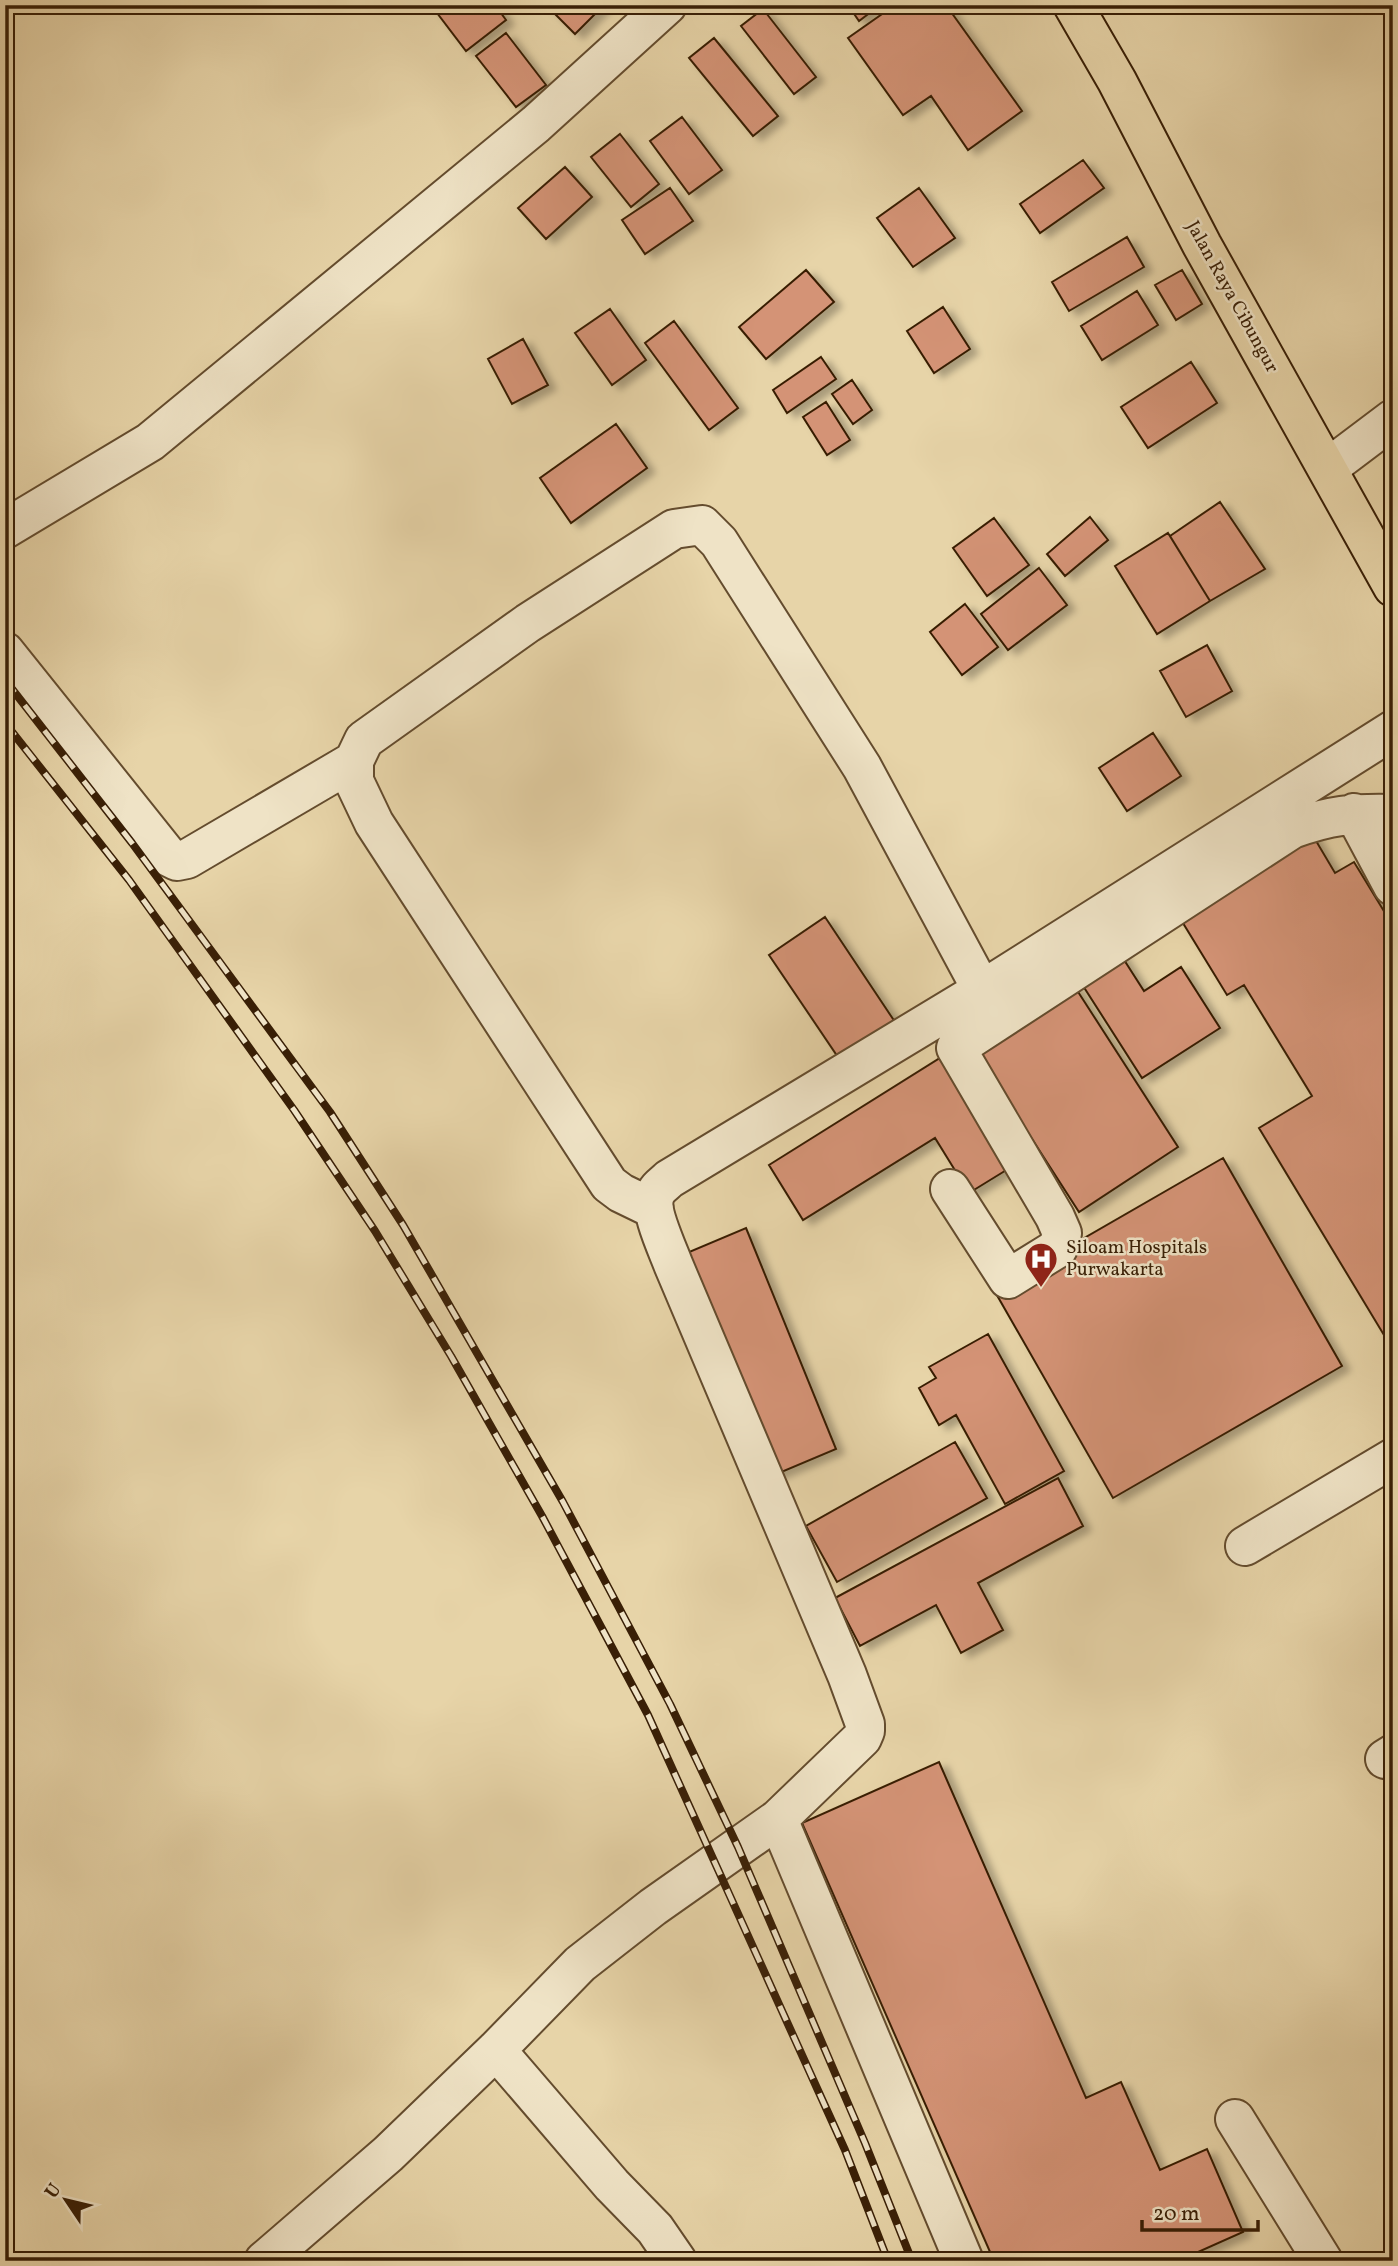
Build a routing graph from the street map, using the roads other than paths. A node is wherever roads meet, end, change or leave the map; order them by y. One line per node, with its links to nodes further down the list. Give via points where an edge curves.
1 (667, 5): 5 (street, via 536,124 150,442)
2 (1073, 5): 4 (highway, Jalan Raya Cibungur)
3 (1393, 419): 4 (street)
4 (1328, 468): 6 (highway, Jalan Raya Cibungur)
5 (5, 529)
6 (1393, 587)
7 (5, 652): 9 (street, via 169,857 177,861)
8 (1393, 730): 13 (street)
9 (354, 761): 13 (street, via 364,740 527,623 674,529 702,525 719,542 862,767); 15 (street, via 354,781 374,823 609,1184)
10 (1354, 813): 11 (street); 12 (street); 14 (street, via 1292,829 956,1048 1055,1217 1062,1233 1058,1248 1008,1279)
11 (1393, 814)
12 (1393, 886)
13 (982, 990): 15 (street, via 670,1179 658,1188)
14 (950, 1189)
15 (654, 1209): 18 (street, via 865,1724 862,1738)
16 (1393, 1458): 17 (street)
17 (1245, 1546)
18 (778, 1819): 19 (street, via 580,1964); 23 (street)
19 (496, 2050): 21 (street, via 388,2154); 22 (street, via 655,2229)
20 (1235, 2119): 24 (street)
21 (264, 2261)
22 (677, 2261)
23 (964, 2261)
24 (1324, 2261)

